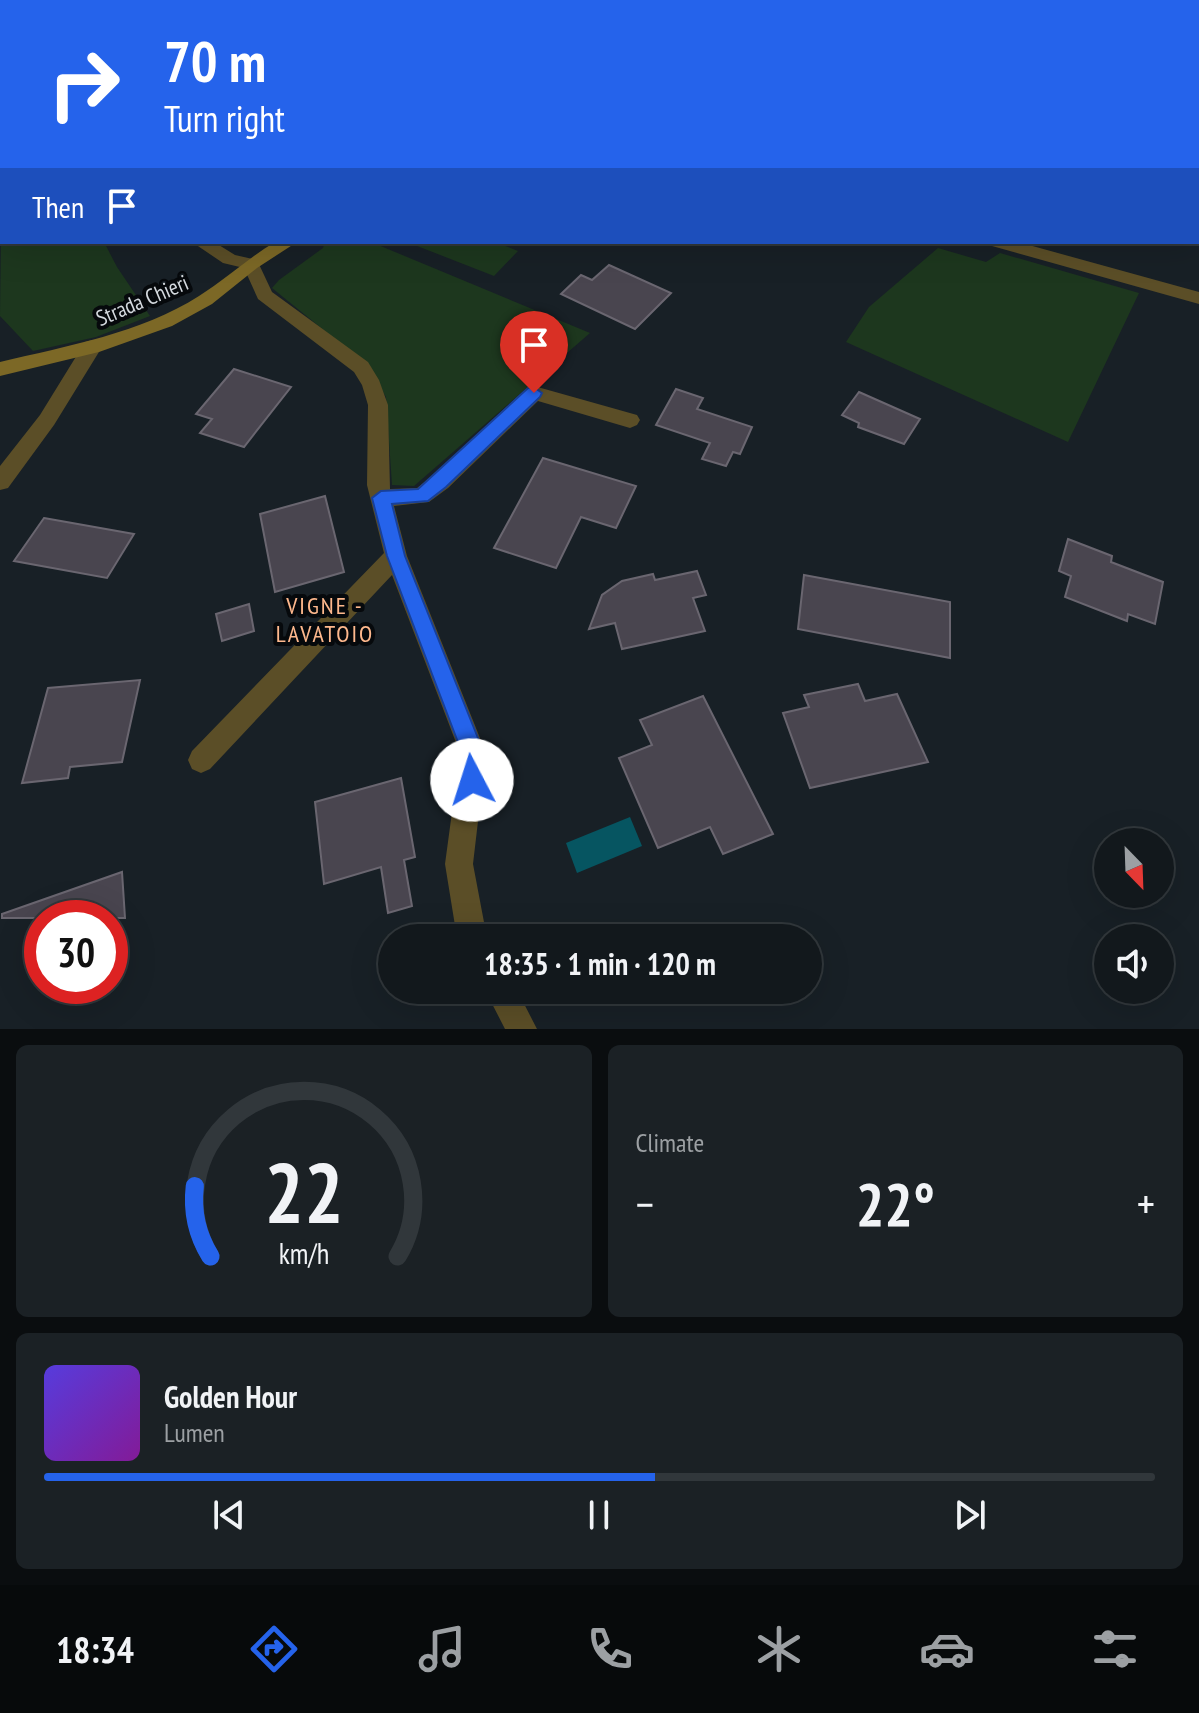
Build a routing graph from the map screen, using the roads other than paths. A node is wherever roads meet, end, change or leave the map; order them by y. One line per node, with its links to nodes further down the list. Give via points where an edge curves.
1 (204, 244): 4 (street, via 229,259)
2 (285, 244): 4 (main road, Strada Chieri)
3 (1005, 244): 5 (street)
4 (251, 264): 6 (main road, Strada Chieri, via 206,300); 10 (street, via 264,295 361,367 372,385 378,405)
5 (1199, 298)
6 (92, 347): 7 (main road, Strada Chieri); 9 (street)
7 (0, 369)
8 (630, 420): 10 (street, via 534,393 421,496)
9 (0, 482)
10 (381, 498): 11 (street)
11 (396, 556): 12 (street); 13 (street, via 473,753 459,864)
12 (201, 760)
13 (470, 924)
14 (508, 1004): 15 (street)
15 (522, 1029)

